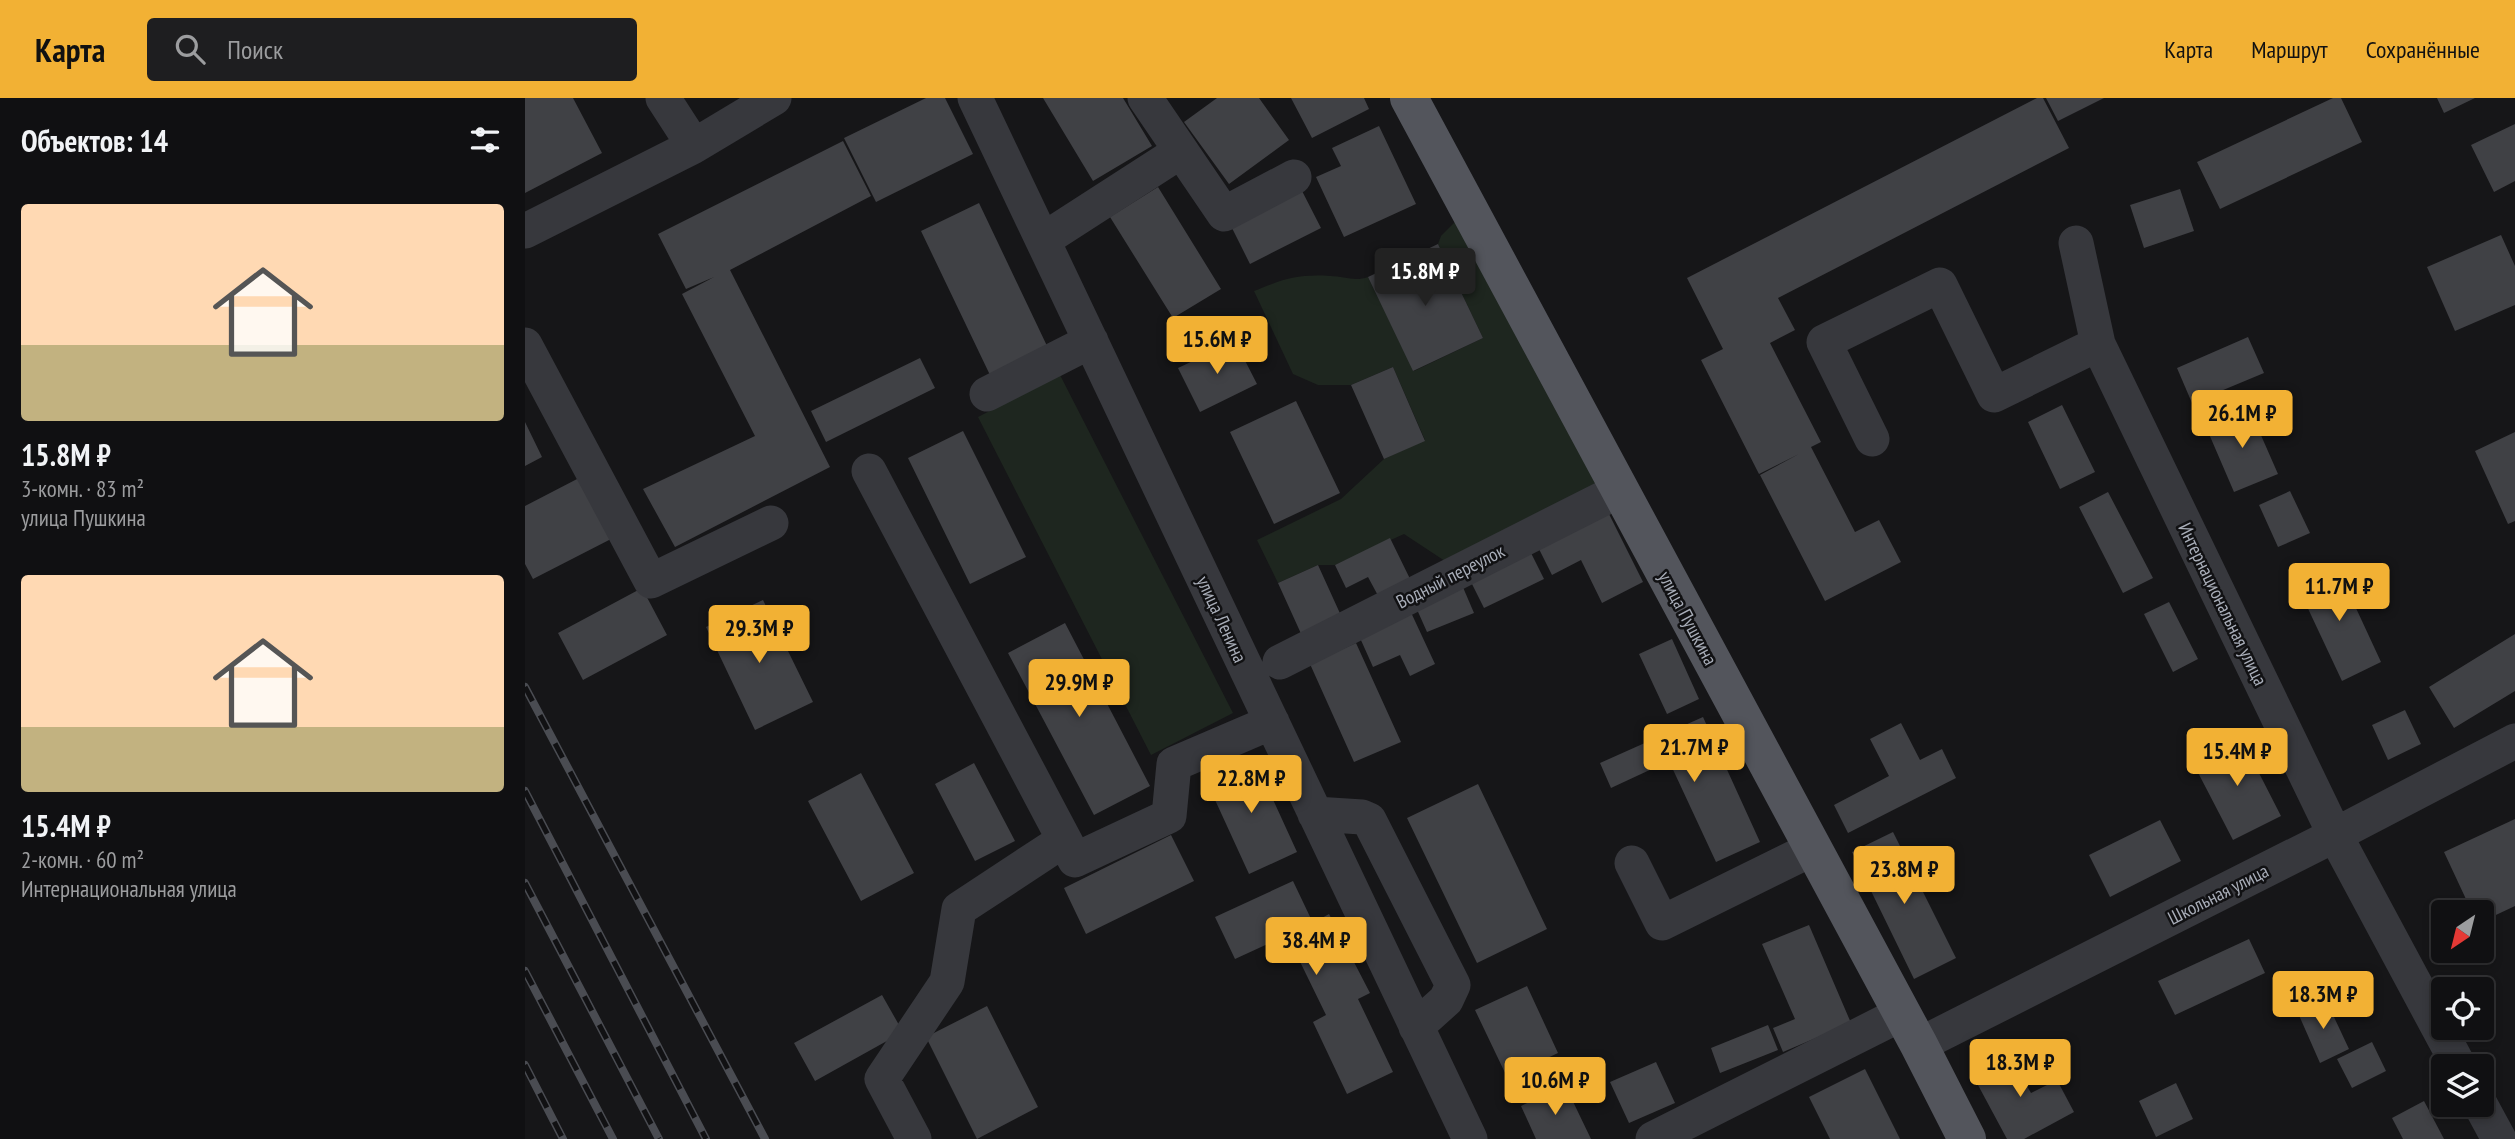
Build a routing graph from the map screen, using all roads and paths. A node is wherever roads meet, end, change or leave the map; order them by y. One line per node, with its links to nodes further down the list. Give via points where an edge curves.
1 (663, 98): 6 (street)
2 (774, 98): 6 (street)
3 (975, 98): 10 (street, улица Ленина)
4 (1145, 98): 7 (street)
5 (1409, 98): 18 (main road, улица Пушкина)
6 (694, 146): 9 (street)
7 (1181, 151): 8 (street, via 1223,214); 10 (street)
8 (1294, 177)
9 (525, 231)
10 (1043, 240): 12 (street, улица Ленина)
11 (2075, 243): 13 (street, Интернациональная улица)
12 (1091, 341): 15 (street); 21 (street, улица Ленина)
13 (2098, 344): 16 (street, via 1994,395 1940,285 1824,342); 24 (street, Интернациональная улица)
14 (525, 345): 19 (street, via 651,581)
15 (987, 394)
16 (1872, 439)
17 (869, 471): 25 (street)
18 (1620, 490): 20 (street, Водный переулок); 26 (main road, улица Пушкина)
19 (771, 523)
20 (1280, 662)
21 (1272, 722): 23 (street, улица Ленина); 25 (street, via 1174,764 1169,816 1075,860)
22 (2515, 741): 24 (street, Школьная улица)
23 (1315, 814): 28 (street, улица Ленина); 28 (street, via 1369,820 1453,985 1446,1000)
24 (2335, 835): 29 (street, Школьная улица); 30 (street, Интернациональная улица)
25 (1064, 840): 32 (street, via 959,909 947,982 882,1079)
26 (1812, 849): 27 (street, via 1662,923); 29 (main road, улица Пушкина)
27 (1632, 863)
28 (1416, 1027): 33 (street, улица Ленина)
29 (1910, 1030): 34 (street, Школьная улица); 35 (main road, улица Пушкина)
30 (2453, 1054)
31 (2487, 1117): 36 (street)
32 (914, 1139)
33 (1470, 1139)
34 (1653, 1139)
35 (1967, 1139)
36 (2499, 1139)

